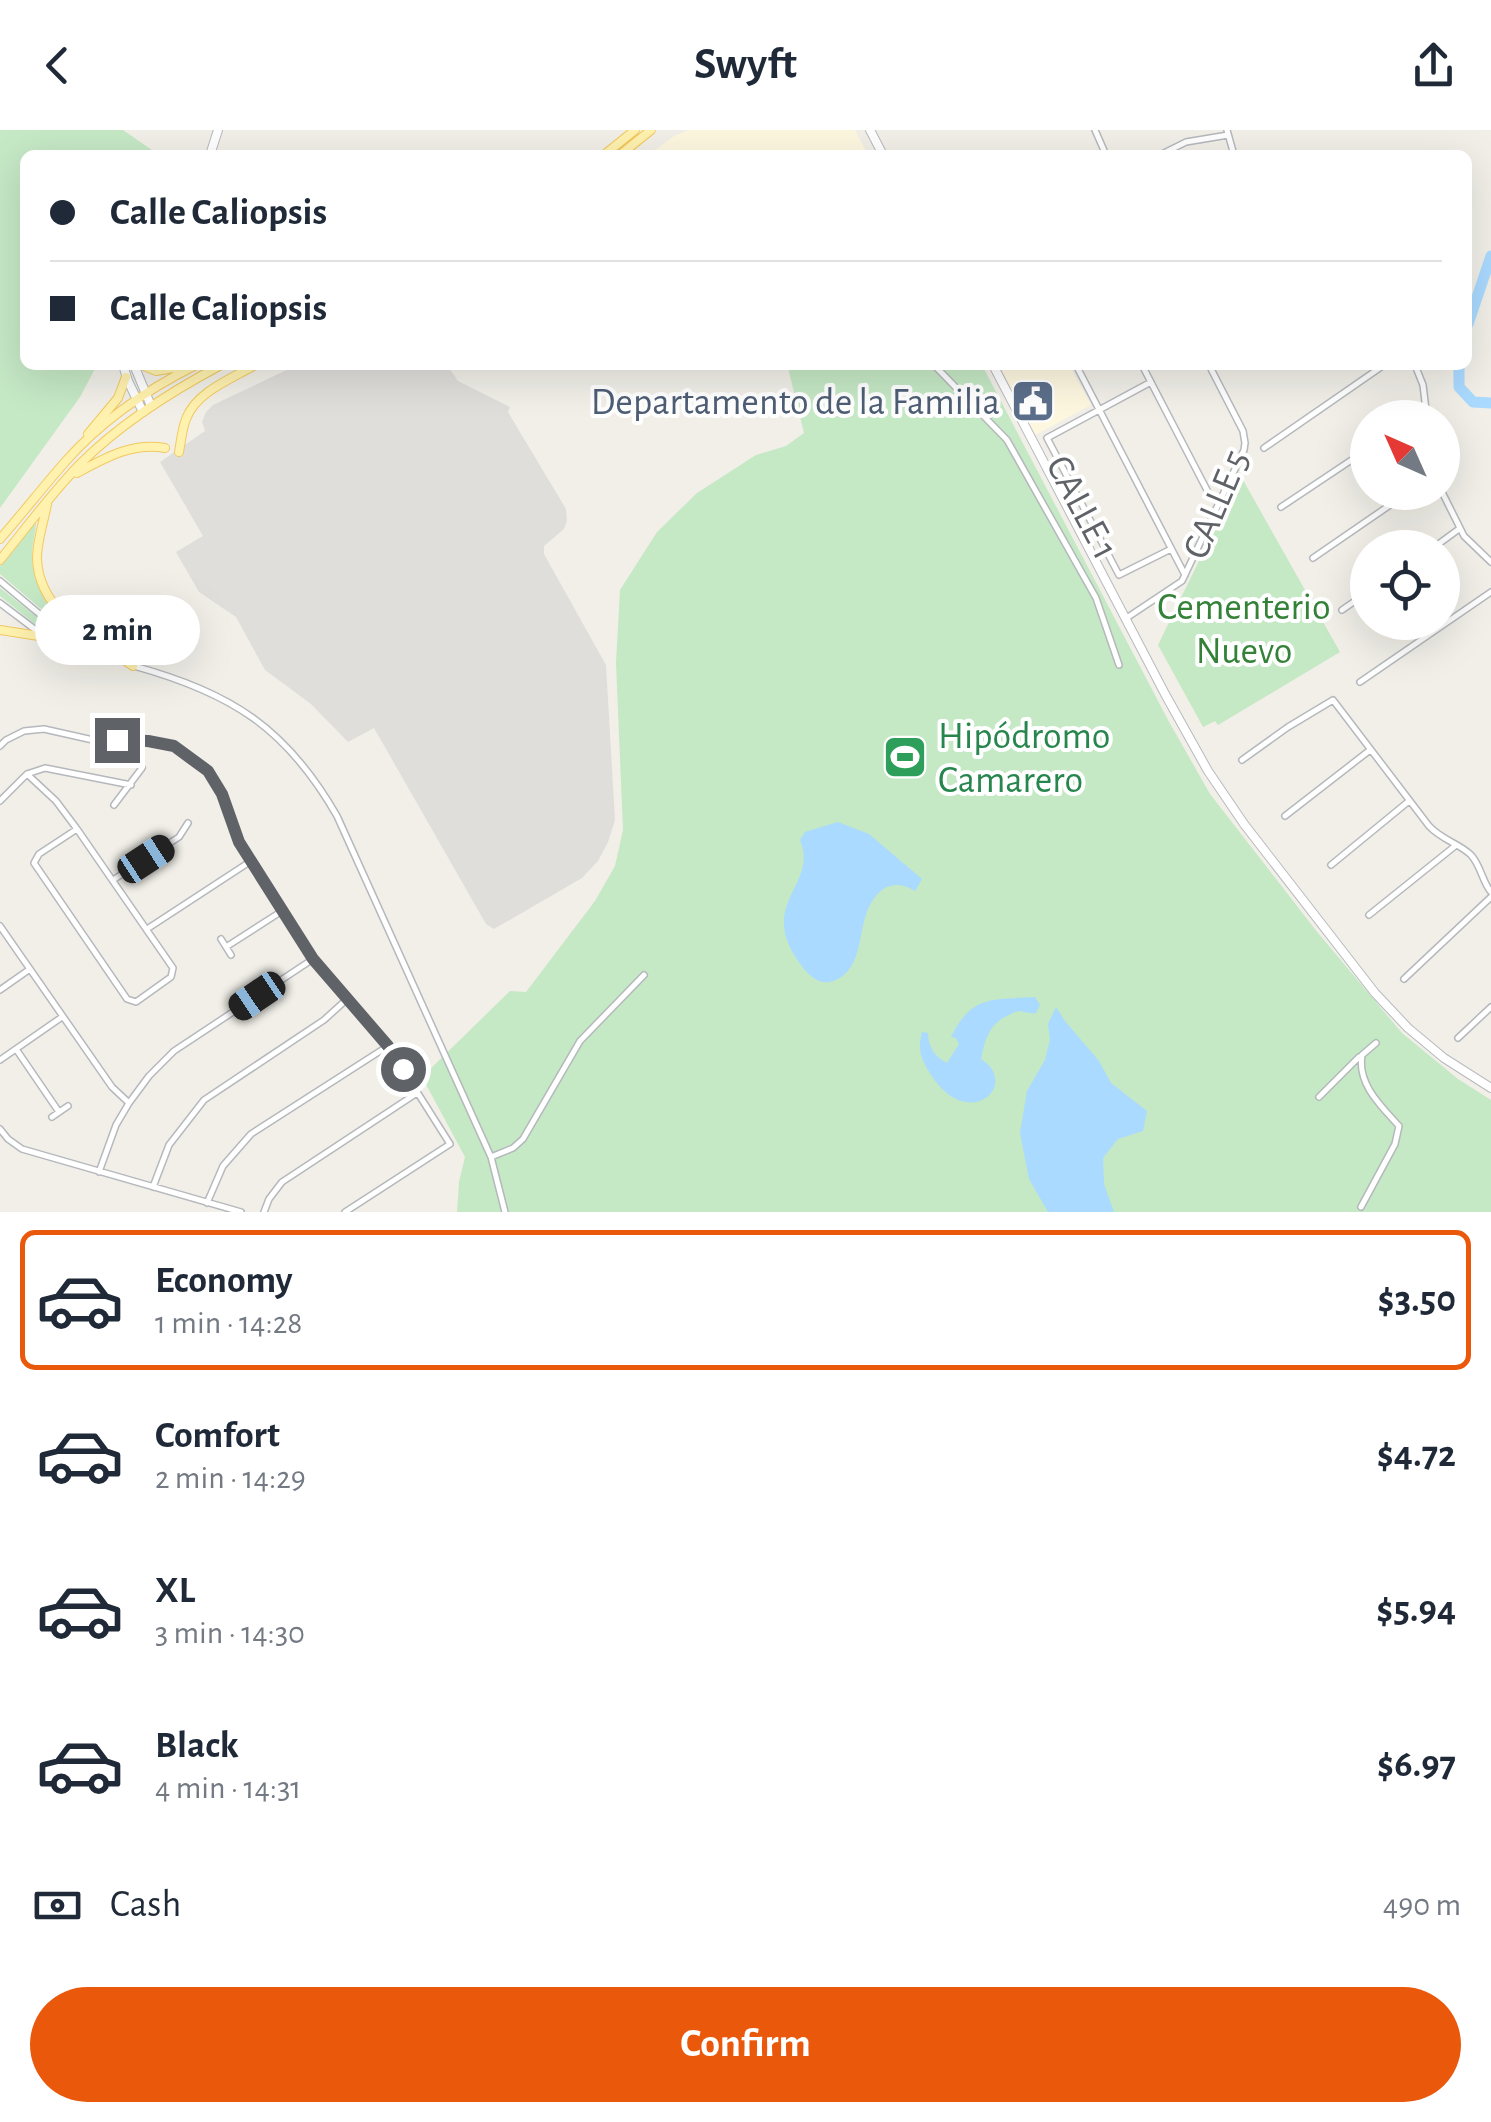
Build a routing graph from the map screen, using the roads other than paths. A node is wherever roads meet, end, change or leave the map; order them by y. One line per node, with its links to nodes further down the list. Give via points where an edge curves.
1 (635, 130): 6 (main road)
2 (651, 130): 5 (main road)
3 (660, 130): 5 (main road)
4 (1227, 132): 8 (street)
5 (632, 146): 7 (main road)
6 (610, 150)
7 (627, 150)
8 (1170, 150)
9 (124, 370): 21 (main road)
10 (136, 370): 23 (main road)
11 (185, 370): 23 (main road)
12 (213, 370): 26 (main road)
13 (246, 370): 31 (main road, via 194,406)
14 (939, 370): 56 (street, via 1007,440 1096,598)
15 (996, 370): 52 (main road)
16 (1078, 370): 27 (street)
17 (1145, 370): 22 (street)
18 (1211, 370): 35 (street, CALLE 5, via 1246,442)
19 (1377, 370): 29 (street)
20 (1416, 370): 25 (street)
21 (126, 376): 24 (main road); 30 (main road, via 118,398)
22 (1151, 382): 27 (street, CALLE 1); 35 (street)
23 (145, 394): 24 (main road); 26 (main road)
24 (136, 400): 26 (main road); 30 (main road)
25 (1425, 400)
26 (147, 409): 33 (main road)
27 (1098, 409): 42 (street); 42 (street, CALLE 1, via 1047,438 1053,451 1119,575)
28 (165, 448): 33 (main road, via 126,450)
29 (1264, 448)
30 (76, 450): 41 (main road)
31 (179, 452)
32 (1350, 461): 36 (street)
33 (68, 478): 34 (main road)
34 (48, 501): 44 (main road); 57 (main road, via 37,557 46,591 80,632)
35 (1220, 504): 46 (street, CALLE 5)
36 (1281, 507)
37 (1383, 510): 43 (street)
38 (1450, 510): 39 (street)
39 (1459, 530)
40 (1460, 531): 45 (street)
41 (0, 540)
42 (1171, 549): 46 (street)
43 (1313, 558)
44 (0, 560)
45 (1491, 562)
46 (1186, 575): 52 (street, CALLE 5)
47 (0, 582): 55 (street)
48 (1491, 592): 58 (street)
49 (0, 603): 54 (street)
50 (1350, 604): 51 (street)
51 (1342, 610)
52 (1125, 618): 97 (main road, via 1208,771 1374,993 1444,1058)
53 (0, 630): 54 (main road)
54 (45, 637): 55 (street)
55 (82, 646): 57 (street)
56 (1118, 665)
57 (133, 666): 105 (street, via 178,678 247,712 292,750 320,786)
58 (1360, 682)
59 (0, 746): 72 (street, via 24,731 44,729 174,746 208,771)
60 (1370, 750): 61 (street, via 1333,700); 66 (street); 68 (street)
61 (1242, 760)
62 (142, 768): 64 (street)
63 (27, 774): 64 (street, via 45,768); 65 (street); 70 (street)
64 (130, 785): 67 (street)
65 (0, 801)
66 (1410, 801): 71 (street); 73 (street)
67 (114, 805)
68 (1285, 816)
69 (188, 823): 74 (street, via 179,837)
70 (77, 829): 74 (street); 79 (street, via 34,863 127,999 136,1002 172,976)
71 (1454, 846): 75 (street, via 1473,856); 77 (street)
72 (251, 862): 76 (street); 79 (street)
73 (1331, 865)
74 (113, 880): 79 (street)
75 (1491, 895): 86 (street)
76 (282, 911): 81 (street); 83 (street)
77 (1369, 915)
78 (0, 926): 84 (street)
79 (147, 929)
80 (220, 939): 81 (street)
81 (226, 947): 82 (street)
82 (231, 956)
83 (313, 959): 88 (street); 100 (street, via 174,1051)
84 (30, 970): 87 (street); 90 (street)
85 (644, 975): 105 (street, via 580,1041 523,1138)
86 (1404, 979)
87 (0, 990)
88 (346, 1000): 93 (street); 107 (street, via 204,1100 170,1145)
89 (1491, 1007): 91 (street)
90 (62, 1017): 94 (street); 100 (street)
91 (1458, 1038)
92 (1376, 1043): 95 (street)
93 (388, 1046): 98 (street); 108 (street, via 251,1134 223,1166)
94 (16, 1050): 96 (street); 102 (street)
95 (1362, 1055): 99 (street); 109 (street, via 1360,1068 1373,1097 1399,1126)
96 (0, 1060)
97 (1491, 1088)
98 (418, 1092): 111 (street, via 282,1182); 112 (street, via 450,1144)
99 (1319, 1096)
100 (129, 1103): 106 (street)
101 (68, 1106): 102 (street)
102 (59, 1112): 103 (street)
103 (52, 1117)
104 (0, 1129): 106 (street, via 22,1149)
105 (491, 1157): 113 (street)
106 (99, 1172): 107 (street)
107 (153, 1187): 108 (street)
108 (207, 1203): 110 (street)
109 (1361, 1207)
110 (240, 1212)
111 (264, 1212)
112 (345, 1212)
113 (506, 1212)

